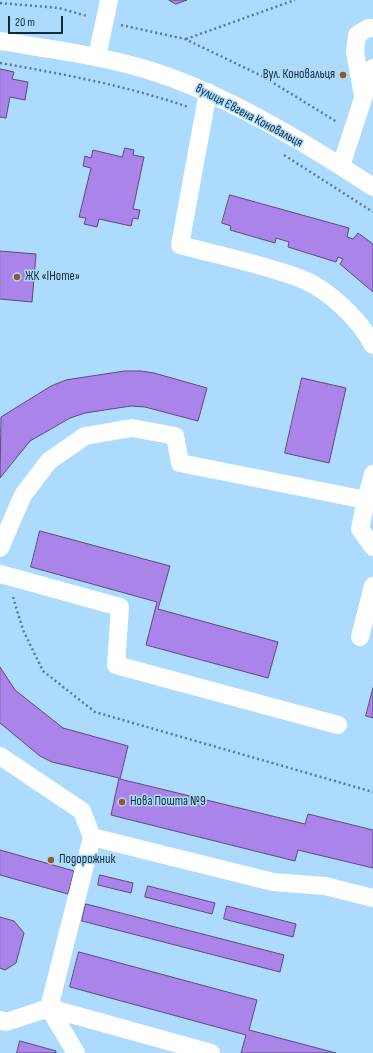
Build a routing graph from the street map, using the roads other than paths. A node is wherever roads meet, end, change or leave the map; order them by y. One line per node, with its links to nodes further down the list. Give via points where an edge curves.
1 (109, 0): 4 (street)
2 (373, 28): 7 (street, via 368,28 357,35 354,52)
3 (0, 41): 4 (street, вулиця Євгена Коновальця)
4 (98, 57): 6 (street, вулиця Євгена Коновальця, via 146,69)
5 (373, 68): 7 (street)
6 (208, 92): 8 (street, вулиця Євгена Коновальця); 10 (street, via 180,245 303,280 350,312)
7 (368, 99): 8 (street, via 352,131)
8 (341, 166): 9 (street, вулиця Євгена Коновальця)
9 (373, 187)
10 (373, 345)
11 (373, 474): 12 (street)
12 (366, 500): 13 (street, via 360,529); 14 (street, via 180,463 175,436 132,428 85,436 49,461 23,496)
13 (373, 547)
14 (0, 548)
15 (3, 575): 18 (street, via 120,608 116,665)
16 (373, 586): 17 (street)
17 (360, 638)
18 (338, 725)
19 (0, 756): 20 (street, via 82,810)
20 (92, 837): 21 (street, via 273,882 325,886); 22 (street)
21 (373, 898)
22 (49, 1008): 23 (street, via 6,1022); 24 (street); 25 (street)
23 (0, 1020)
24 (76, 1053)
25 (211, 1053)

